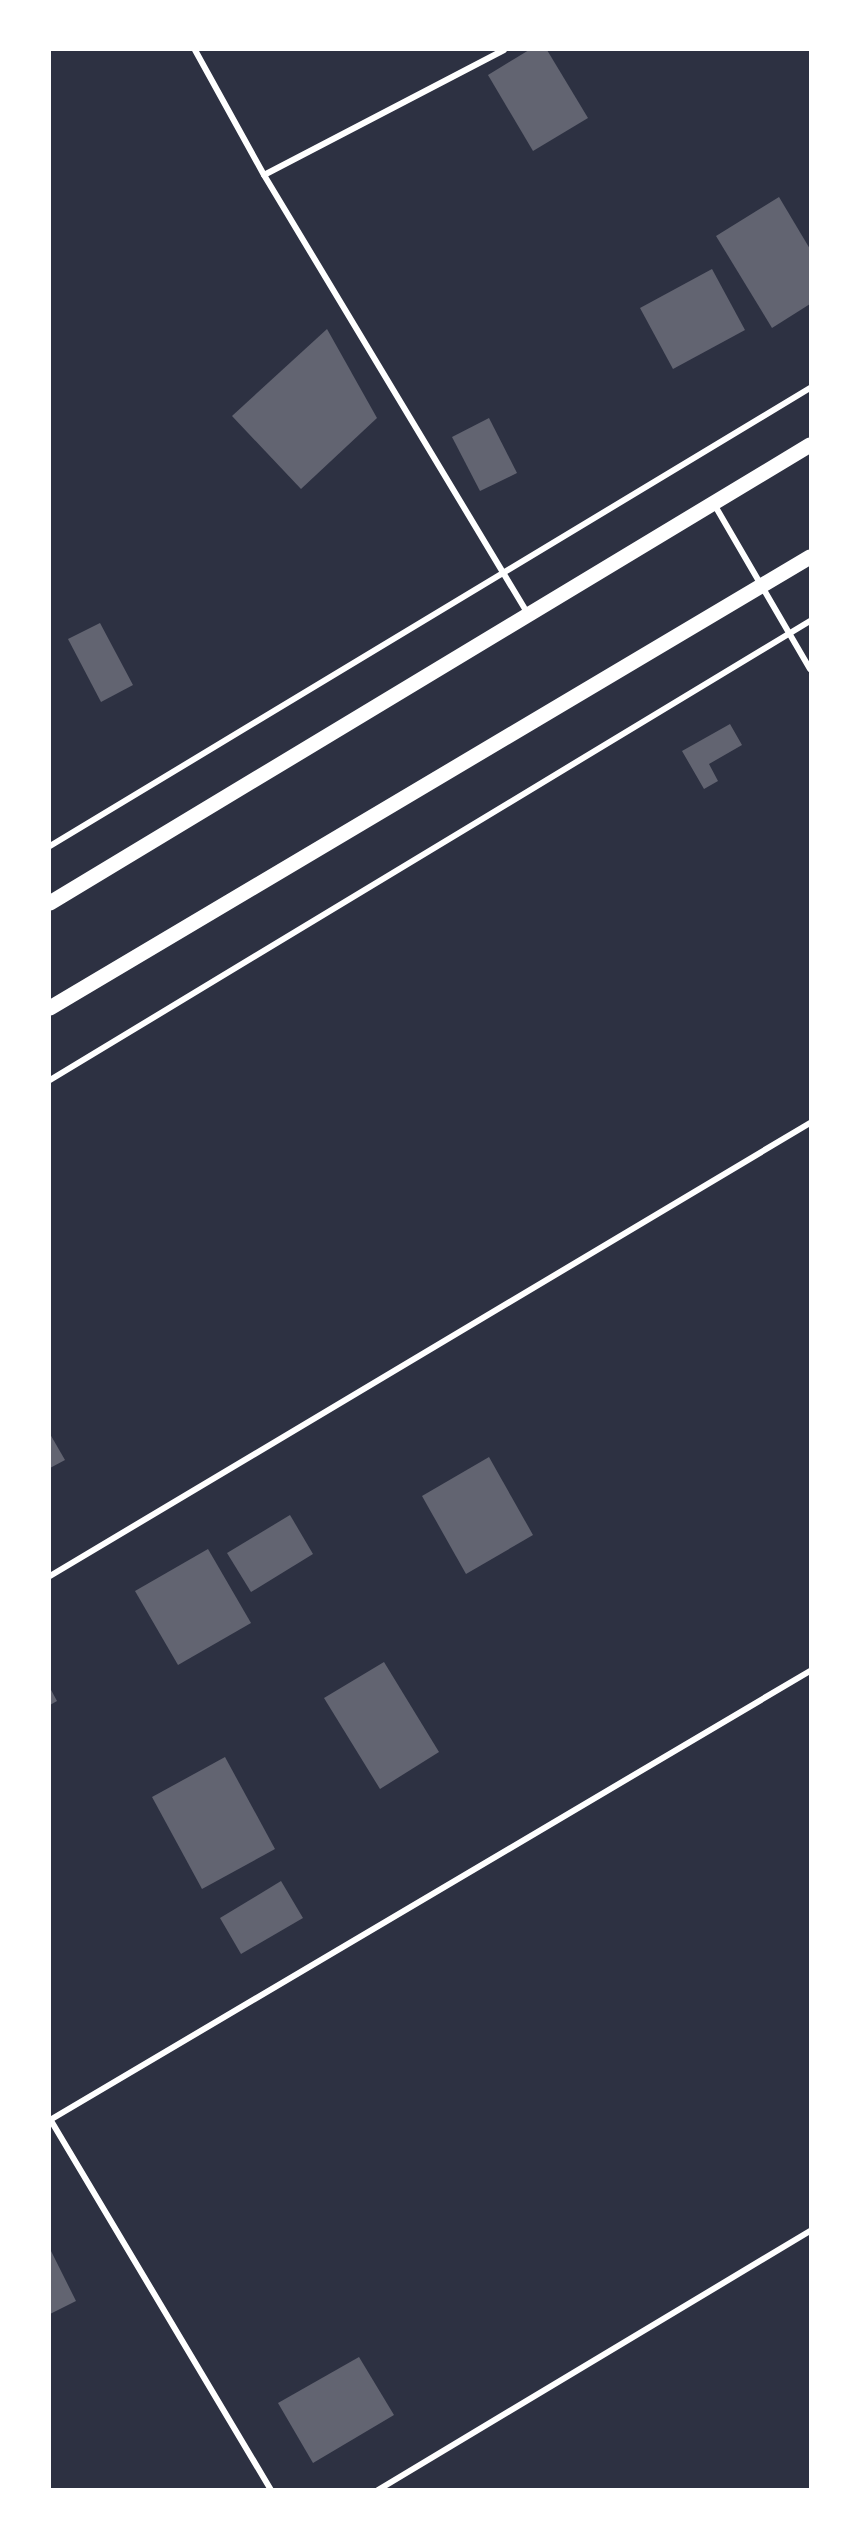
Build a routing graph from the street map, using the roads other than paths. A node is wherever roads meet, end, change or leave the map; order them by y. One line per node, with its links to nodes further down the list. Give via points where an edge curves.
1 (195, 50): 3 (street)
2 (504, 50): 3 (street)
3 (264, 175): 8 (street)
4 (810, 388): 8 (street)
5 (810, 445): 6 (main road)
6 (714, 503): 9 (street); 10 (main road)
7 (810, 557): 9 (main road)
8 (504, 573): 10 (street); 14 (street)
9 (763, 586): 12 (street); 16 (main road)
10 (529, 615): 15 (main road)
11 (810, 621): 12 (street)
12 (791, 633): 13 (street); 17 (street)
13 (810, 669)
14 (50, 846)
15 (50, 903)
16 (50, 1008)
17 (50, 1080)
18 (810, 1123): 19 (street)
19 (50, 1576)
20 (810, 1671): 21 (street)
21 (50, 2120): 23 (street)
22 (810, 2231): 24 (street)
23 (271, 2490)
24 (378, 2490)

